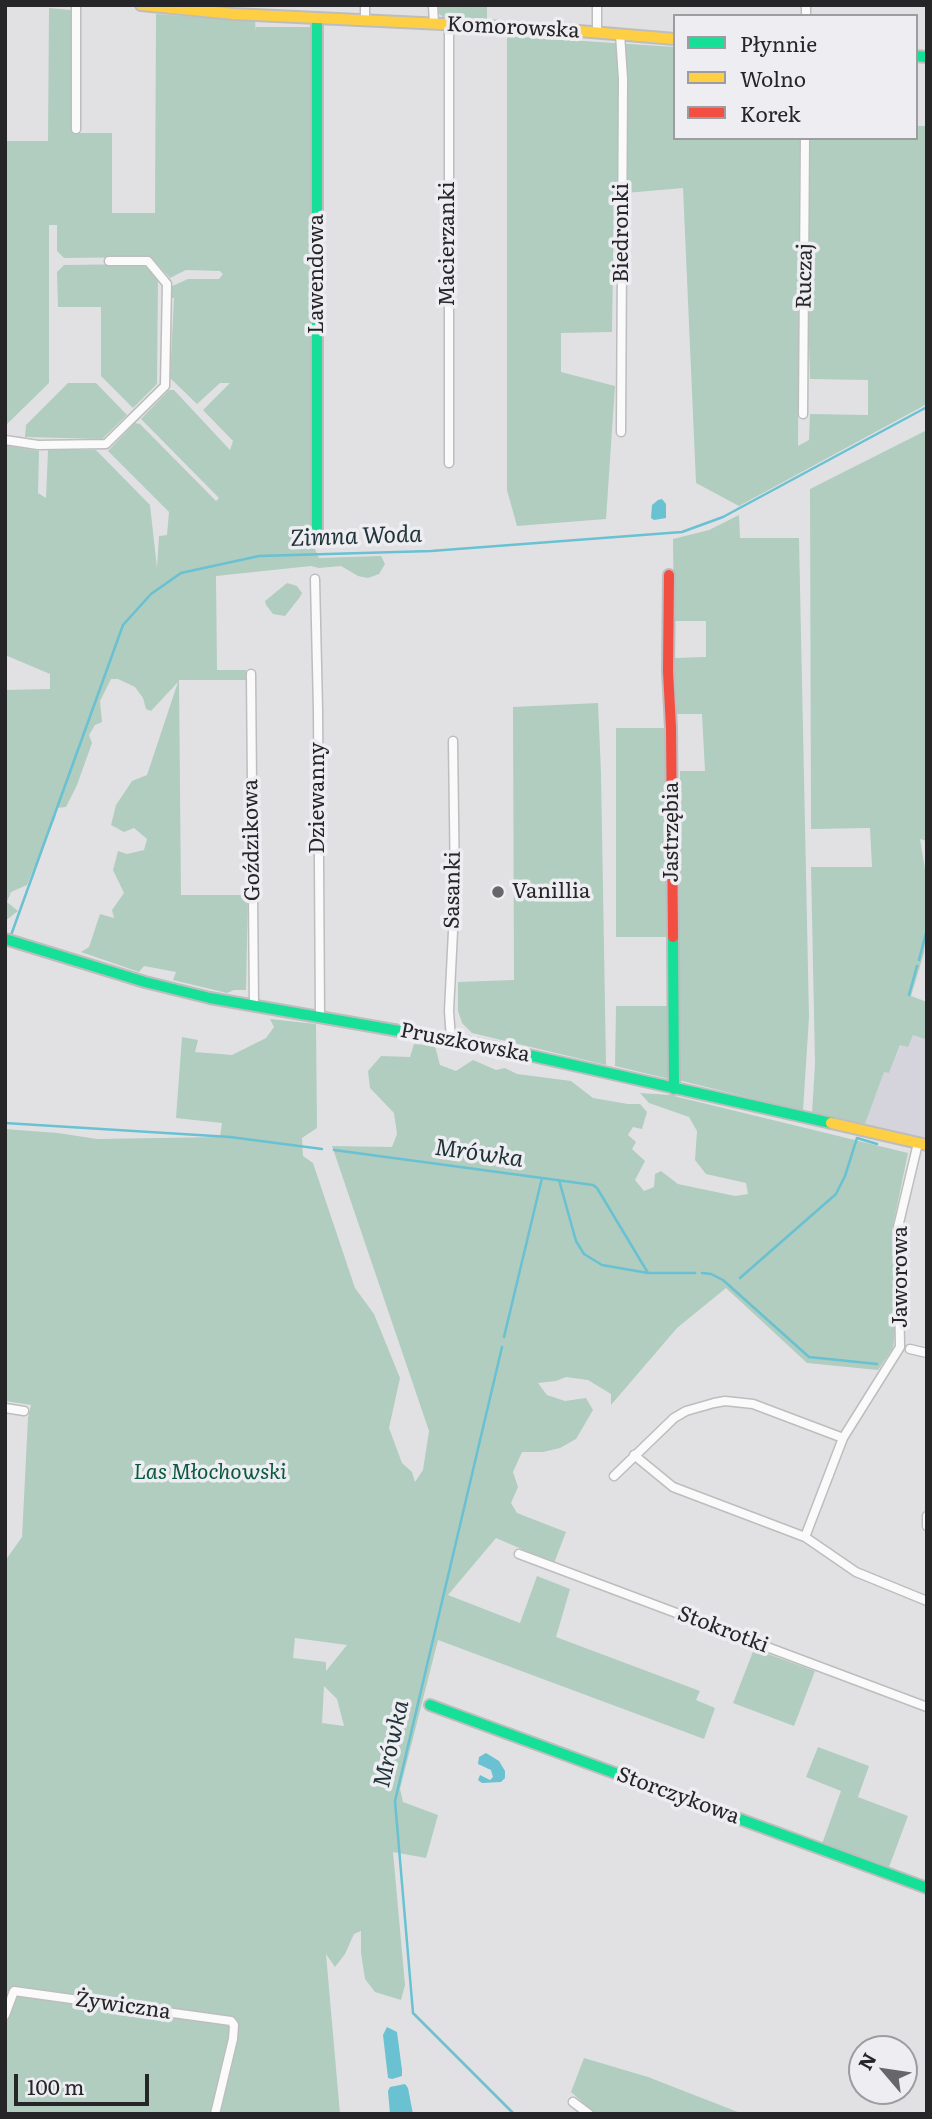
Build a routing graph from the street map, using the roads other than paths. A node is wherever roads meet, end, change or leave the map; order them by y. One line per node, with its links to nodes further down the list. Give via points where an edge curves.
1 (76, 5): 14 (street)
2 (141, 5): 6 (street, Komorowska)
3 (365, 5): 8 (street)
4 (433, 5): 9 (street)
5 (597, 5): 11 (street)
6 (234, 10): 7 (street, Komorowska)
7 (317, 18): 8 (street, Komorowska); 21 (street, Lawendowa)
8 (365, 20): 9 (street, Komorowska)
9 (434, 24): 10 (street, Komorowska)
10 (449, 25): 11 (street, Komorowska); 20 (street, Macierzanki)
11 (597, 33): 12 (street, Komorowska)
12 (620, 34): 13 (street, Komorowska); 18 (street, Biedronki)
13 (673, 38)
14 (76, 129)
15 (805, 140): 17 (street, Ruczaj)
16 (109, 261): 19 (street, via 148,261 167,284 164,386 106,444 38,445)
17 (803, 414)
18 (621, 432)
19 (5, 440)
20 (449, 463)
21 (317, 530)
22 (669, 575): 30 (street, Jastrzębia)
23 (315, 579): 28 (street, Dziewanny)
24 (251, 674): 27 (street, Goździkowa)
25 (453, 741): 29 (street, Sasanki)
26 (9, 939): 27 (street, Pruszkowska, via 145,982)
27 (254, 1005): 28 (street, Pruszkowska)
28 (320, 1017): 29 (street, Pruszkowska)
29 (451, 1039): 30 (street, Pruszkowska)
30 (674, 1088): 31 (street, Pruszkowska)
31 (922, 1144): 36 (street, Jaworowa, via 898,1227 900,1347)
32 (910, 1349): 33 (street, Jaworowa)
33 (927, 1353)
34 (5, 1408): 35 (street)
35 (24, 1410)
36 (843, 1438): 37 (street, via 763,1407 725,1401 674,1418); 41 (street, Jaworowa)
37 (634, 1455): 38 (street); 41 (street, via 673,1487)
38 (614, 1476)
39 (927, 1516): 40 (street)
40 (927, 1526)
41 (805, 1537): 43 (street, via 856,1572)
42 (519, 1554): 45 (street, Stokrotki)
43 (927, 1601)
44 (430, 1705): 46 (street, Storczykowa)
45 (927, 1707)
46 (927, 1888)
47 (5, 2015): 49 (street, Żywiczna, via 15,1991 231,2021 233,2039)
48 (573, 2102): 50 (street)
49 (215, 2114)
50 (589, 2114)

